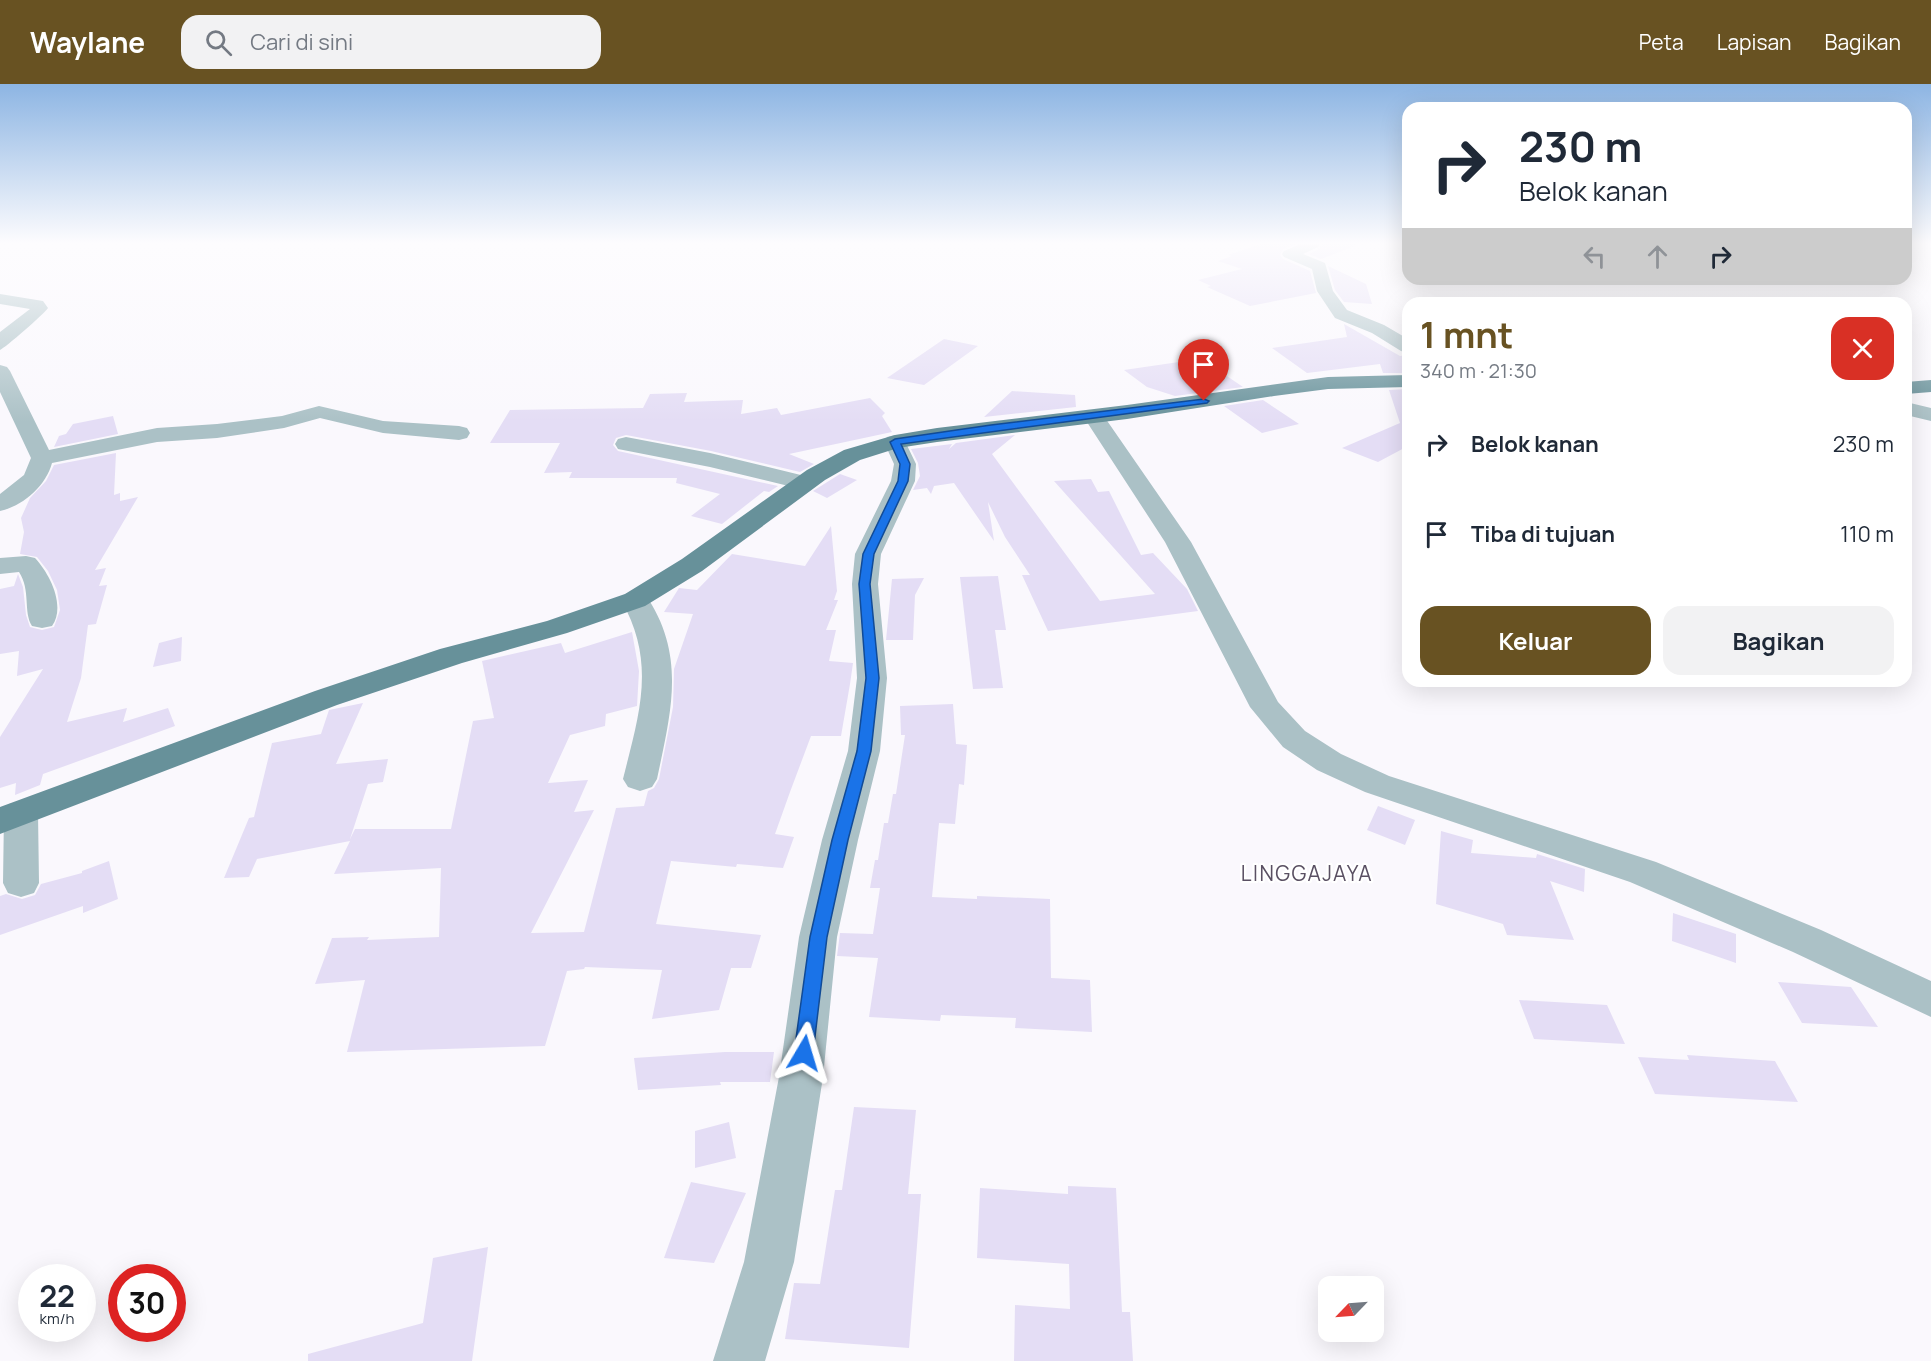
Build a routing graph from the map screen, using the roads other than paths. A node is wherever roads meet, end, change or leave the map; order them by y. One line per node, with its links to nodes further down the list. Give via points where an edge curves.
1 (30, 304): 4 (street, via 39,308 36,313 10,331)
2 (1334, 304): 3 (street, via 1341,314)
3 (1402, 343)
4 (0, 344)
5 (0, 371): 15 (street)
6 (1402, 381): 11 (main road, via 1328,383)
7 (1931, 386): 8 (main road)
8 (1912, 388)
9 (1912, 410): 10 (street)
10 (1931, 415)
11 (1094, 416): 13 (main road); 24 (street, via 1178,542 1265,707 1294,739 1329,762 1377,784 1643,872 1807,941)
12 (459, 433): 15 (street, via 383,427 319,412 284,422 157,435)
13 (895, 442): 16 (main road, via 852,455); 25 (street, via 905,464 903,481 868,554 865,584 872,678 864,751 818,937 801,1077 769,1262)
14 (626, 444): 16 (street)
15 (42, 458): 17 (street, via 34,478)
16 (805, 483): 19 (main road, via 692,565)
17 (0, 504)
18 (0, 566): 20 (street, via 17,563 31,569 38,579)
19 (635, 600): 21 (street, via 647,622 658,665 659,692); 22 (main road, via 326,698)
20 (42, 620)
21 (640, 779)
22 (10, 817): 23 (street)
23 (21, 883)
24 (1931, 999)
25 (739, 1361)

